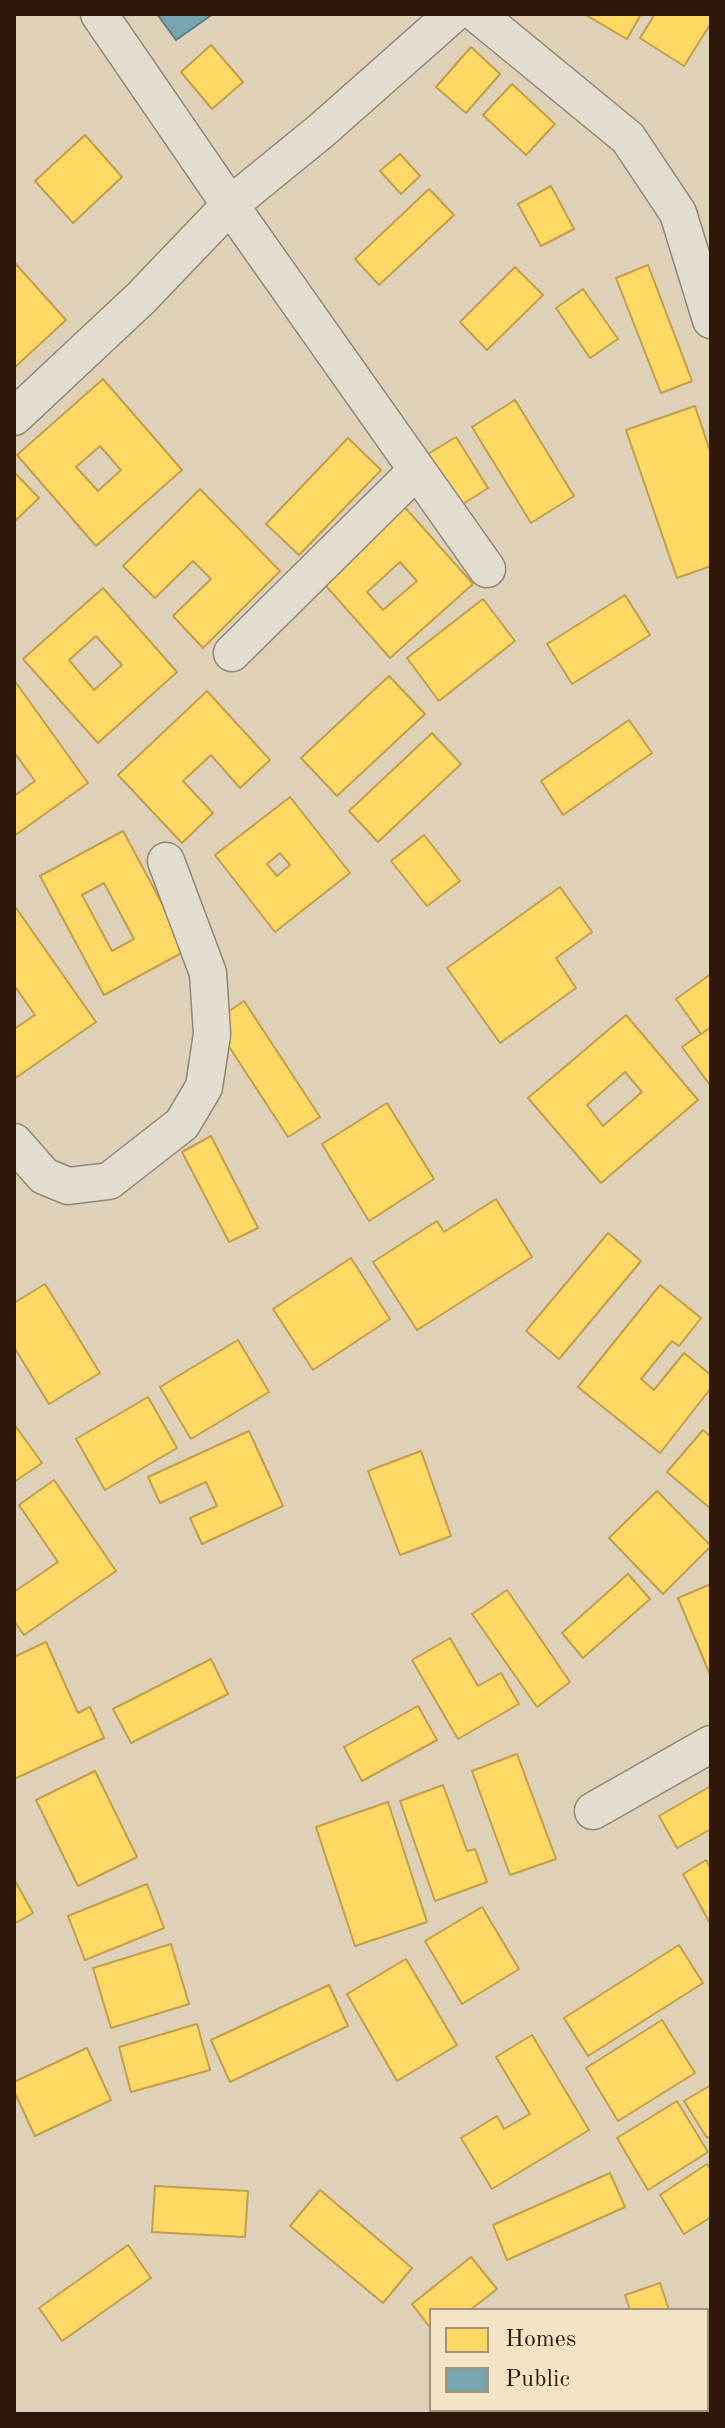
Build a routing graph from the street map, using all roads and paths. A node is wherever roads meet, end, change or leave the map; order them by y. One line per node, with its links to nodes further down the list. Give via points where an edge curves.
1 (99, 14): 4 (street)
2 (453, 14): 4 (street)
3 (477, 14): 5 (street, via 628,138 678,213)
4 (230, 205): 6 (street, via 141,298); 7 (street)
5 (711, 320)
6 (14, 417)
7 (417, 470): 8 (street); 9 (street)
8 (487, 569)
9 (232, 653)
10 (166, 861): 11 (street, via 208,973 212,1034 204,1087 182,1124 109,1181 68,1186 44,1176)
11 (14, 1142)
12 (711, 1744): 13 (street)
13 (593, 1811)

